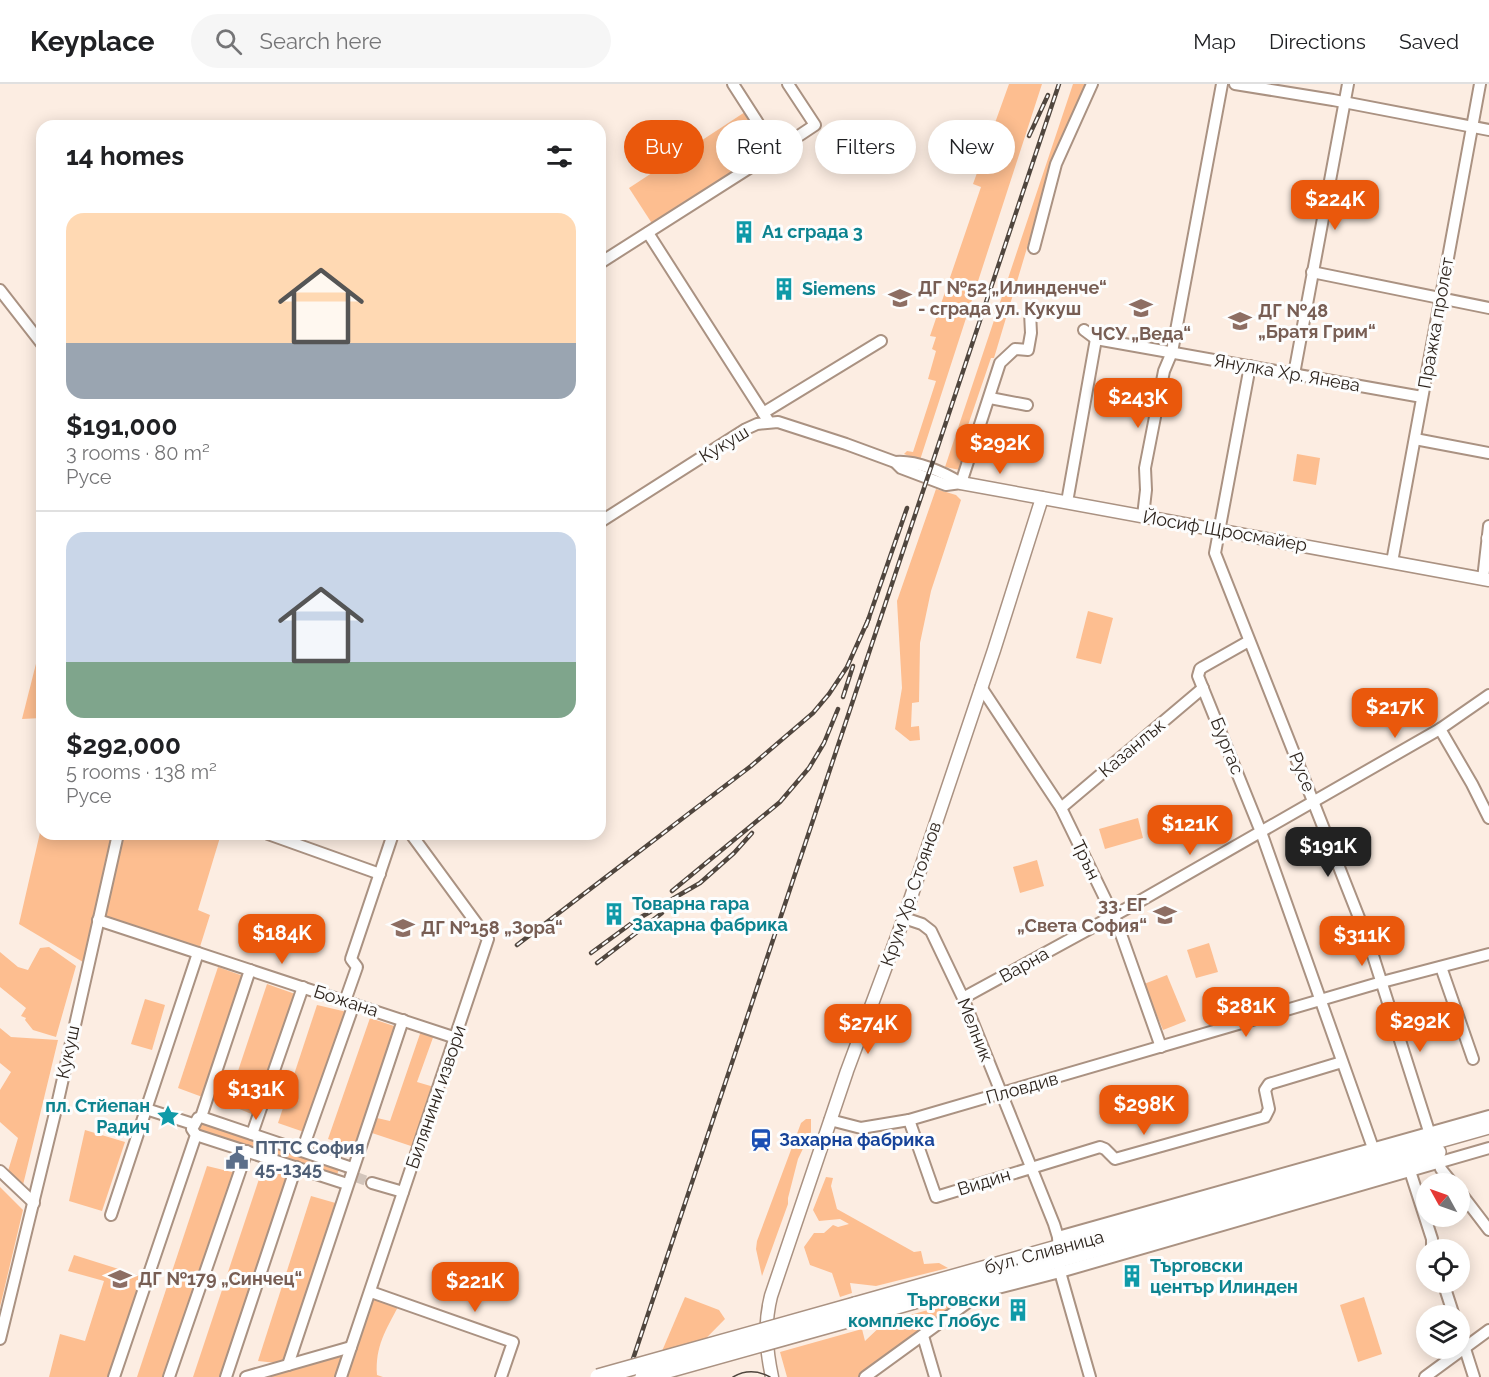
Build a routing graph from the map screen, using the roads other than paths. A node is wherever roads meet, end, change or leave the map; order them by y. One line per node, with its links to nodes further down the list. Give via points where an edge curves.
1 (734, 84): 9 (street)
2 (788, 84): 12 (street, via 815,125)
3 (1092, 84): 15 (street, via 1056,164)
4 (1222, 84): 26 (street)
5 (1234, 84): 8 (street)
6 (1348, 84): 8 (street)
7 (1480, 84): 10 (street, Пражка пролет)
8 (1345, 102): 10 (street); 17 (street)
9 (757, 120)
10 (1472, 127): 11 (street); 19 (street, Пражка пролет)
11 (1489, 130)
12 (803, 133)
13 (740, 174): 14 (street)
14 (648, 233): 16 (street); 32 (street)
15 (1034, 248)
16 (606, 259)
17 (1312, 272): 19 (street); 28 (street)
18 (0, 290): 23 (street)
19 (1440, 298): 20 (street); 29 (street, Пражка пролет)
20 (1489, 308)
21 (1030, 312): 30 (street, via 1028,350 1015,349 1000,363)
22 (1084, 330): 24 (street, Янулка Хр. Янева)
23 (36, 336)
24 (1096, 339): 26 (street, Янулка Хр. Янева); 37 (street)
25 (881, 341): 32 (street)
26 (1172, 352): 27 (street, Янулка Хр. Янева); 38 (street, via 1164,371 1145,468)
27 (1250, 366): 28 (street, Янулка Хр. Янева); 41 (street, Русе)
28 (1294, 374): 29 (street, Янулка Хр. Янева)
29 (1422, 397): 33 (street, Пражка пролет)
30 (990, 398): 31 (street); 35 (street)
31 (1027, 405)
32 (766, 417): 35 (street, Кукуш, via 946,484); 39 (street, Кукуш)
33 (1415, 439): 34 (street); 43 (street, Пражка пролет)
34 (1489, 453)
35 (961, 483): 36 (street, Йосиф Щросмайер)
36 (1042, 498): 37 (street, Йосиф Щросмайер); 46 (street, Крум Хр. Стоянов)
37 (1067, 502): 38 (street, Йосиф Щросмайер)
38 (1143, 516): 41 (street, Йосиф Щросмайер)
39 (606, 518)
40 (1489, 526): 42 (street)
41 (1219, 530): 43 (street, Йосиф Щросмайер); 45 (street, Русе, via 1215,553)
42 (1489, 538): 44 (street)
43 (1392, 562): 44 (street, Йосиф Щросмайер)
44 (1486, 580)
45 (1250, 640): 47 (street, via 1200,669 1198,676); 50 (street, Русе)
46 (981, 687): 51 (street, Трън); 60 (street, Крум Хр. Стоянов)
47 (1203, 688): 51 (street, Казанлък); 53 (street, Бургас)
48 (1489, 695): 49 (street, Варна)
49 (1440, 729): 50 (street, Варна); 52 (street)
50 (1313, 802): 53 (street, Варна); 66 (street, Русе)
51 (1061, 808): 59 (street, Трън)
52 (1489, 818)
53 (1261, 832): 59 (street, Варна); 69 (street, Бургас)
54 (117, 840): 61 (street, Кукуш)
55 (285, 840): 58 (street)
56 (391, 840): 58 (street)
57 (416, 840): 72 (street, Билянини извори, via 488,939)
58 (380, 873): 70 (street, via 351,959 357,967)
59 (1113, 915): 68 (street, Варна); 73 (street, Трън)
60 (904, 918): 68 (street, Мелник, via 931,931); 79 (street, Крум Хр. Стоянов)
61 (98, 920): 62 (street, Божана); 98 (street, Кукуш)
62 (198, 953): 65 (street, Божана); 77 (street)
63 (1489, 954): 64 (street, Пловдив)
64 (1441, 966): 66 (street, Пловдив); 74 (street)
65 (250, 970): 67 (street, Божана); 81 (street)
66 (1383, 982): 69 (street, Пловдив); 85 (street, Русе)
67 (303, 987): 70 (street, Божана); 83 (street)
68 (963, 998): 76 (street, Мелник)
69 (1322, 1001): 73 (street, Пловдив); 75 (street, Бургас)
70 (349, 1002): 71 (street, Божана); 89 (street)
71 (403, 1020): 72 (street, Божана); 95 (street)
72 (456, 1038): 97 (street, Билянини извори)
73 (1161, 1047): 76 (street, Пловдив)
74 (1473, 1059)
75 (1342, 1062): 86 (street, Бургас); 91 (street, Видин, via 1269,1084 1265,1090 1269,1109 1265,1117 1115,1160 1100,1148)
76 (1001, 1094): 80 (street, Пловдив); 91 (street, Мелник)
77 (146, 1109): 81 (street); 100 (street)
78 (1489, 1116): 85 (street, бул. Сливница)
79 (830, 1120): 80 (street, Пловдив, via 861,1128); 113 (street, Крум Хр. Стоянов, via 771,1296 766,1323)
80 (909, 1120): 91 (street, Видин, via 936,1197)
81 (197, 1125): 83 (street); 88 (street); 117 (street)
82 (1489, 1126): 85 (main road, бул. Сливница)
83 (252, 1134): 89 (street)
84 (1489, 1137): 85 (main road, бул. Сливница)
85 (1435, 1147): 86 (street, бул. Сливница); 87 (street, бул. Сливница); 93 (street, бул. Сливница); 94 (street, Русе); 103 (main road, бул. Сливница)
86 (1373, 1148): 103 (street, бул. Сливница)
87 (1489, 1148)
88 (247, 1151): 90 (street); 118 (street)
89 (302, 1151): 95 (street)
90 (296, 1167): 95 (street); 119 (street)
91 (1031, 1168): 103 (street, Мелник)
92 (0, 1171): 98 (street)
93 (1410, 1171): 102 (street); 103 (street, бул. Сливница)
94 (1445, 1173)
95 (351, 1176): 116 (street)
96 (372, 1183): 97 (street)
97 (403, 1192): 105 (street, Билянини извори)
98 (34, 1203): 110 (street, Кукуш)
99 (1470, 1205): 101 (street)
100 (111, 1215)
101 (1489, 1230)
102 (1432, 1239)
103 (1059, 1254): 104 (main road, бул. Сливница); 106 (street, бул. Сливница); 107 (main road, бул. Сливница); 129 (street, Мелник)
104 (950, 1290): 106 (street, бул. Сливница); 107 (main road, бул. Сливница)
105 (371, 1292): 112 (street, Билянини извори); 122 (street, via 513,1342)
106 (982, 1292): 109 (street)
107 (856, 1311): 123 (main road, бул. Сливница, bridge); 124 (main road, бул. Сливница, bridge)
108 (1489, 1330): 111 (street)
109 (923, 1336): 127 (street); 128 (street)
110 (0, 1339)
111 (1470, 1345)
112 (351, 1347): 116 (street); 121 (street, Билянини извори)
113 (768, 1357): 125 (street); 126 (street)
114 (1451, 1359): 130 (street)
115 (1468, 1359): 131 (street)
116 (288, 1365): 120 (street)
117 (114, 1377)
118 (170, 1377)
119 (226, 1377)
120 (246, 1377)
121 (341, 1377)
122 (501, 1377)
123 (598, 1377)
124 (643, 1377)
125 (772, 1377)
126 (777, 1377)
127 (865, 1377)
128 (935, 1377)
129 (1090, 1377)
130 (1425, 1377)
131 (1474, 1377)

